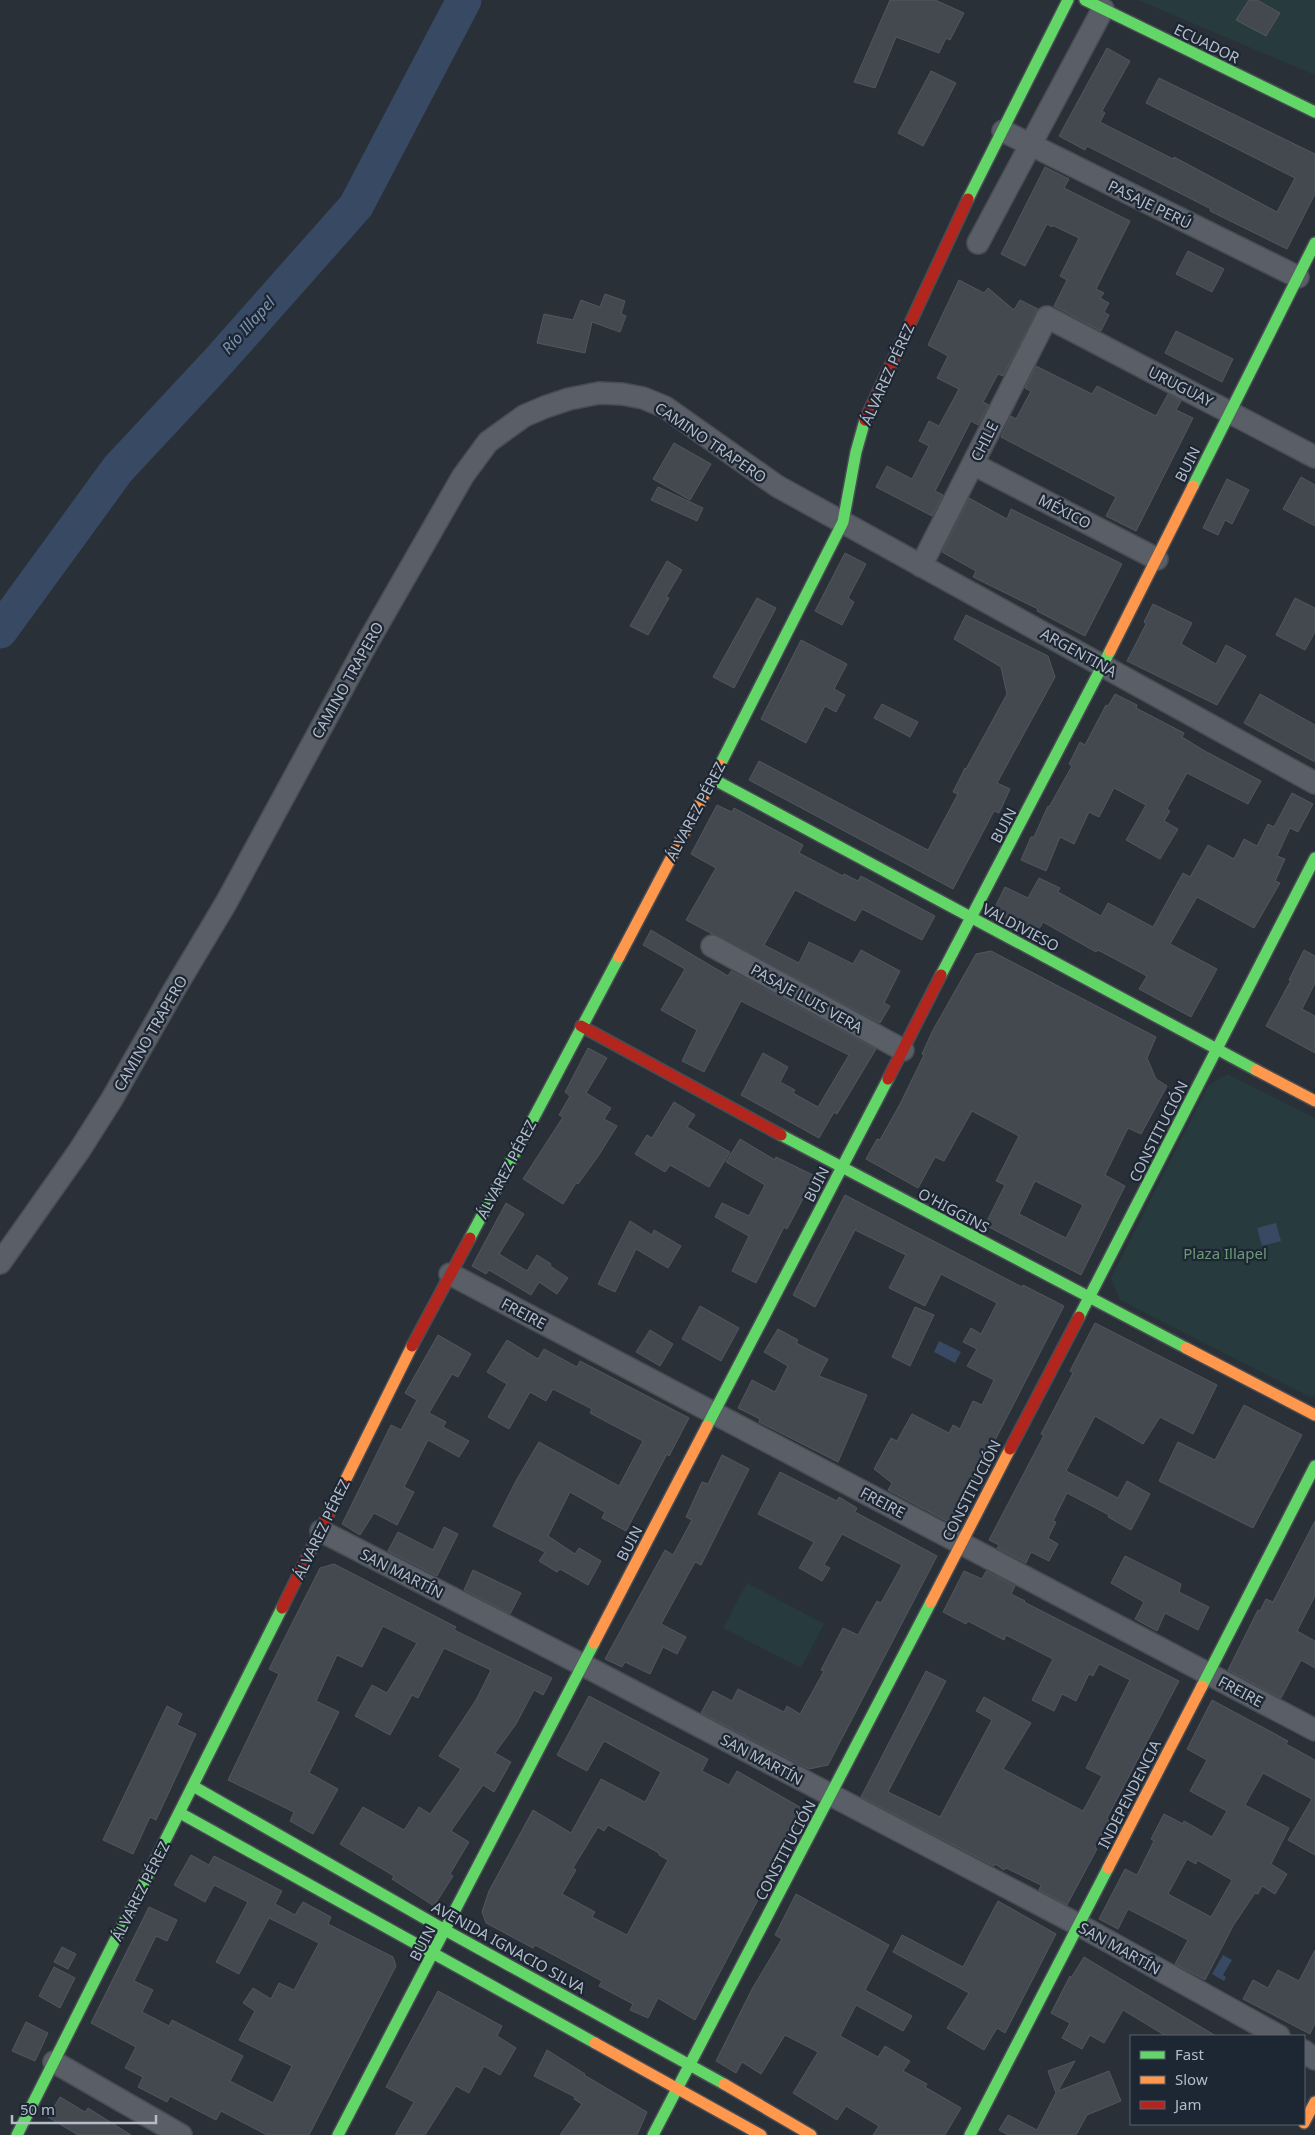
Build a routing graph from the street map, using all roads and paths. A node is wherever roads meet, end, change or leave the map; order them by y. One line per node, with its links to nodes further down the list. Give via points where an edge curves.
1 (1068, 0): 4 (main road, ÁLVAREZ PÉREZ)
2 (1094, 4): 3 (main road, ECUADOR); 5 (street)
3 (1315, 112)
4 (1003, 131): 5 (street, PASAJE PERÚ); 6 (main road, ÁLVAREZ PÉREZ)
5 (1030, 144): 7 (street); 10 (street, PASAJE PERÚ)
6 (970, 194): 7 (street); 15 (main road, ÁLVAREZ PÉREZ, via 867,414)
7 (997, 207): 8 (street)
8 (978, 243)
9 (1315, 243): 10 (main road, BUIN)
10 (1298, 277): 12 (main road, BUIN)
11 (1047, 318): 12 (street, URUGUAY); 14 (street, CHILE)
12 (1231, 412): 13 (street, URUGUAY); 16 (main road, BUIN)
13 (1315, 457)
14 (973, 464): 16 (street, MÉXICO); 17 (street, CHILE)
15 (843, 522): 17 (street, ARGENTINA); 19 (main road, ÁLVAREZ PÉREZ); 29 (street, CAMINO TRAPERO, via 777,486 665,408 643,398 599,393 569,399 524,416 488,442 440,515 226,903 112,1099 80,1151)
16 (1157, 559): 18 (main road, BUIN)
17 (922, 566): 18 (street, ARGENTINA)
18 (1103, 665): 20 (street, ARGENTINA); 22 (main road, BUIN)
19 (713, 779): 22 (main road, VALDIVIESO); 24 (main road, ÁLVAREZ PÉREZ)
20 (1315, 783)
21 (1315, 858): 25 (main road, CONSTITUCIÓN)
22 (972, 918): 25 (main road, VALDIVIESO); 26 (main road, BUIN)
23 (712, 946): 26 (street, PASAJE LUIS VERA)
24 (581, 1026): 28 (main road, O'HIGGINS); 30 (main road, ÁLVAREZ PÉREZ)
25 (1217, 1048): 27 (main road, VALDIVIESO); 31 (main road, CONSTITUCIÓN)
26 (903, 1050): 28 (main road, BUIN)
27 (1315, 1102)
28 (842, 1168): 31 (main road, O'HIGGINS); 32 (main road, BUIN)
29 (0, 1262)
30 (450, 1274): 32 (street, FREIRE); 35 (main road, ÁLVAREZ PÉREZ)
31 (1088, 1298): 33 (main road, O'HIGGINS); 36 (main road, CONSTITUCIÓN)
32 (714, 1414): 36 (street, FREIRE); 37 (main road, BUIN)
33 (1315, 1415)
34 (1315, 1466): 38 (main road, INDEPENDENCIA)
35 (321, 1531): 37 (street, SAN MARTÍN); 40 (main road, ÁLVAREZ PÉREZ)
36 (960, 1543): 38 (street, FREIRE); 41 (main road, CONSTITUCIÓN)
37 (583, 1665): 41 (street, SAN MARTÍN); 44 (main road, BUIN)
38 (1208, 1674): 39 (street, FREIRE); 43 (main road, INDEPENDENCIA)
39 (1315, 1730)
40 (193, 1786): 42 (main road, ÁLVAREZ PÉREZ); 44 (main road, AVENIDA IGNACIO SILVA)
41 (830, 1795): 43 (street, SAN MARTÍN); 48 (main road, CONSTITUCIÓN)
42 (180, 1813): 45 (main road); 47 (main road, ÁLVAREZ PÉREZ)
43 (1079, 1925): 46 (street, SAN MARTÍN); 58 (main road, INDEPENDENCIA)
44 (445, 1930): 45 (main road, BUIN); 48 (main road, AVENIDA IGNACIO SILVA)
45 (433, 1954): 49 (main road); 54 (main road, BUIN)
46 (1277, 2035)
47 (54, 2062): 52 (main road, ÁLVAREZ PÉREZ); 53 (street)
48 (690, 2064): 49 (main road, CONSTITUCIÓN); 57 (main road, AVENIDA IGNACIO SILVA)
49 (678, 2088): 55 (main road, CONSTITUCIÓN); 56 (main road)
50 (1315, 2102): 51 (main road)
51 (1305, 2121)
52 (17, 2135)
53 (181, 2135)
54 (338, 2135)
55 (653, 2135)
56 (761, 2135)
57 (810, 2135)
58 (970, 2135)

